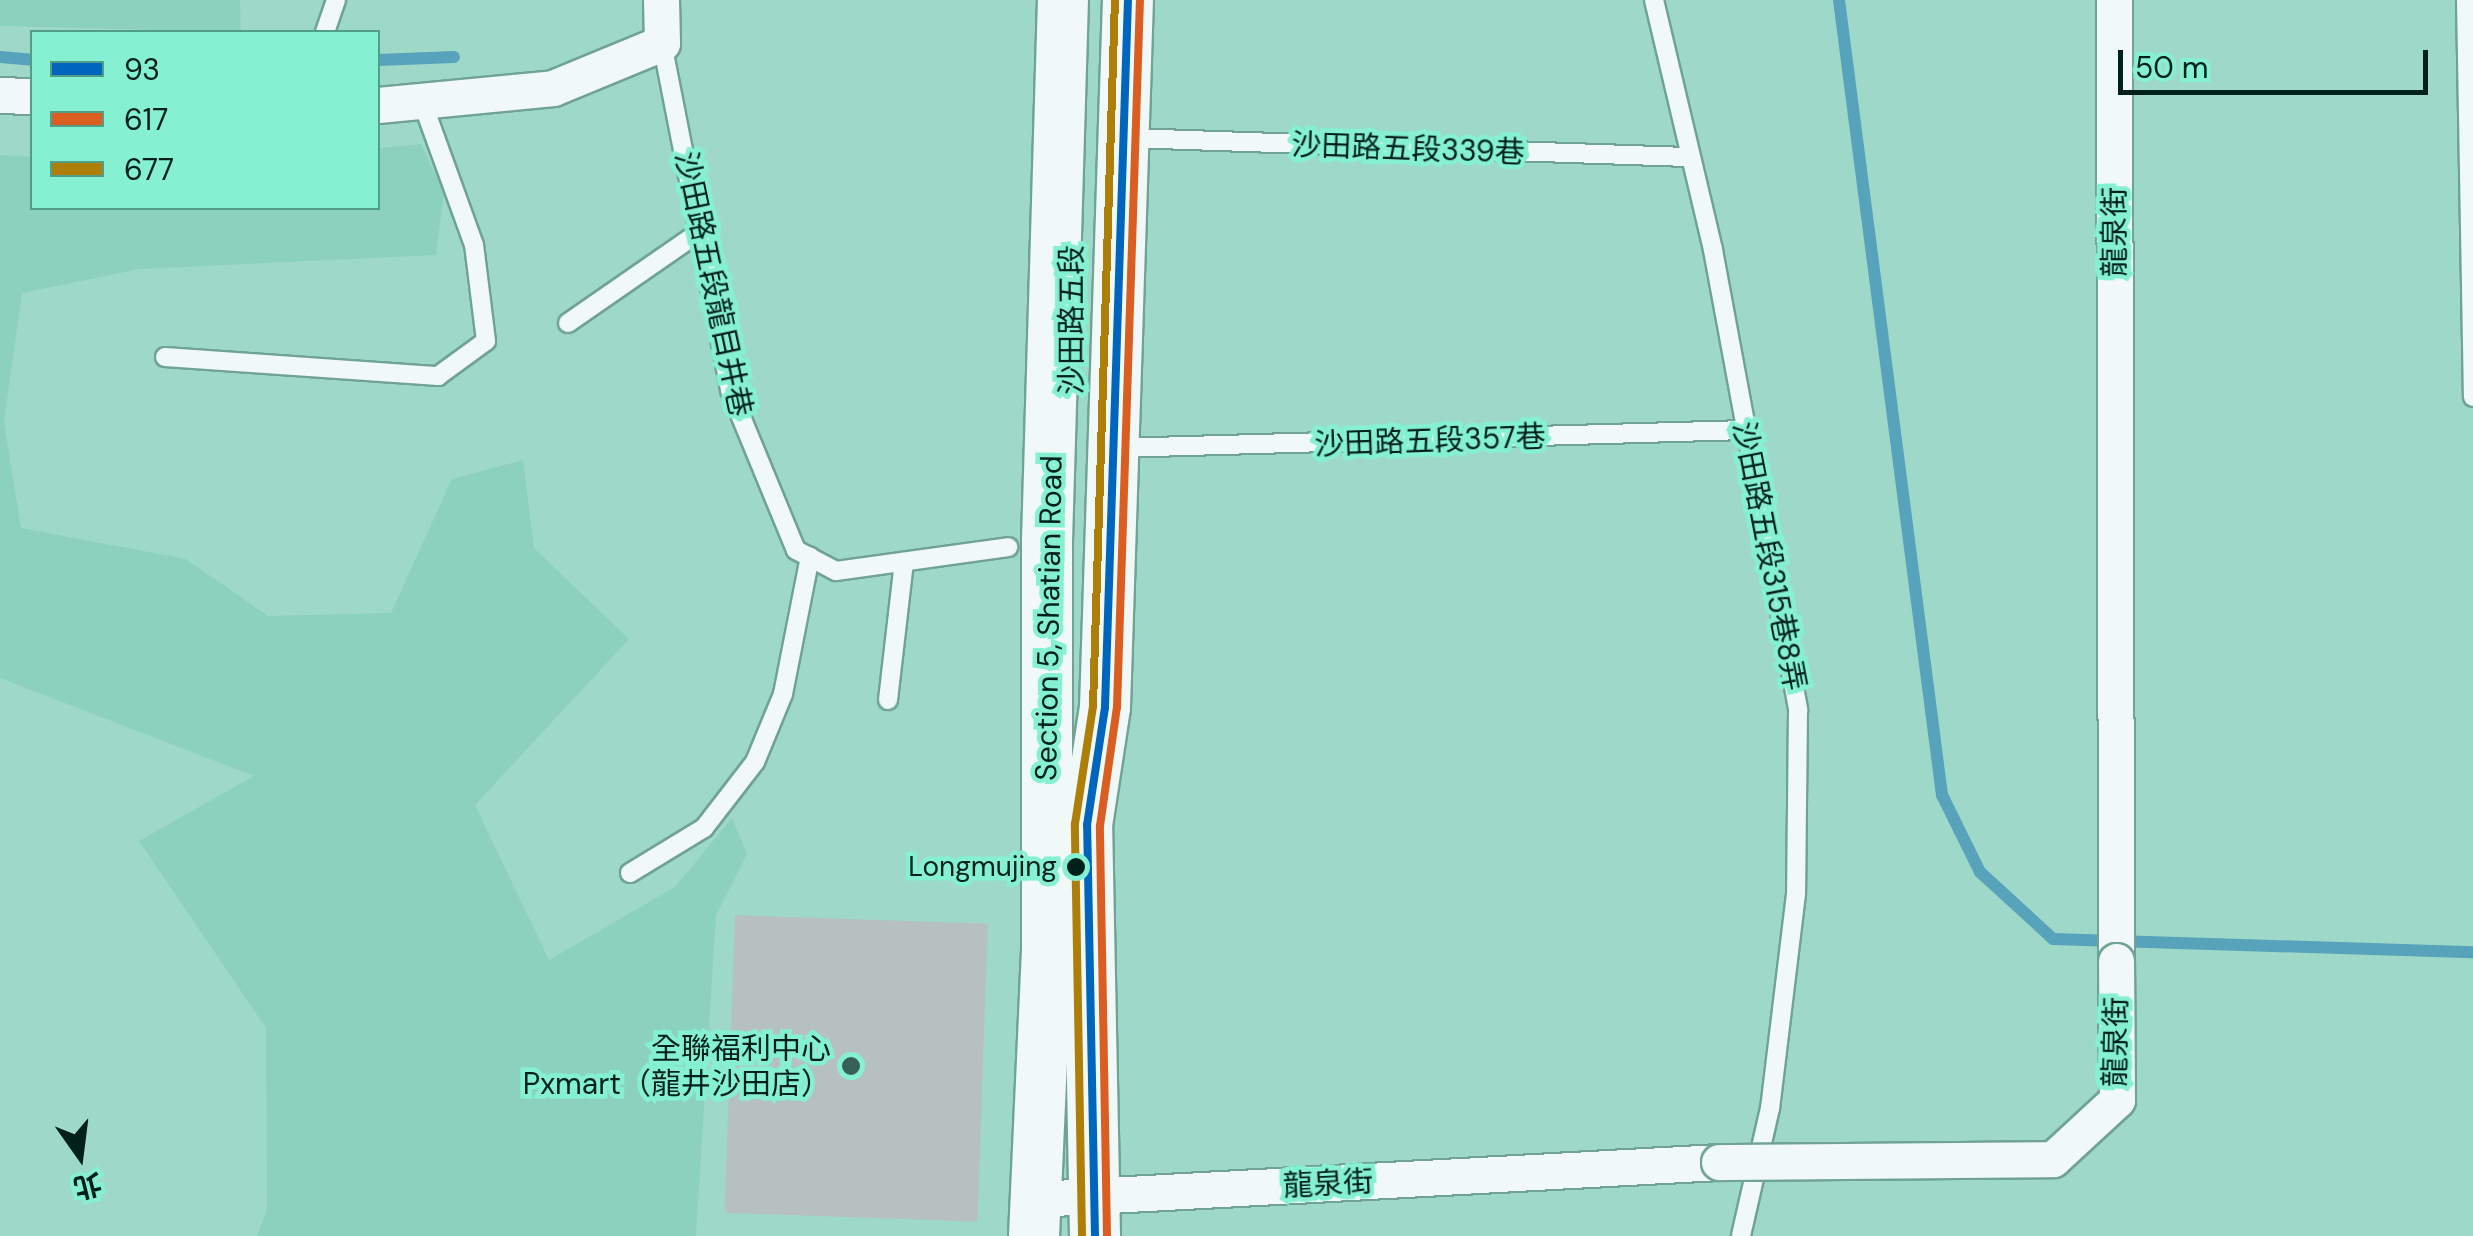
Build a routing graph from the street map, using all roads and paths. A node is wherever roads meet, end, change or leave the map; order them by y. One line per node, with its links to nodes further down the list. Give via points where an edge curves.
1 (336, 0): 8 (lane)
2 (661, 0): 9 (street, 沙田路五段龍目井巷)
3 (1062, 0): 15 (street, Section 5, Shatian Road)
4 (1128, 0): 14 (street, Section 5, Shatian Road)
5 (1654, 0): 16 (lane, 沙田路五段315巷8弄)
6 (2114, 0): 29 (street, 龍泉街, bridge, via 2117,1100 2053,1158 1718,1162)
7 (2466, 0): 20 (lane)
8 (325, 30)
9 (662, 43): 12 (street, via 553,88); 17 (lane, 沙田路五段龍目井巷)
10 (0, 95): 11 (street)
11 (30, 96)
12 (422, 102): 13 (street); 19 (lane, via 474,245 486,341 438,376)
13 (380, 105)
14 (1129, 138): 16 (lane, 沙田路五段339巷); 22 (street, Section 5, Shatian Road)
15 (1057, 154): 22 (street, 沙田路五段, via 1075,259 1074,436 1083,450); 23 (street, Section 5, Shatian Road)
16 (1688, 157): 21 (lane, 沙田路五段315巷8弄)
17 (701, 231): 18 (lane); 24 (lane, 沙田路五段龍目井巷, via 730,390 775,514 796,550)
18 (568, 322)
19 (166, 357)
20 (2473, 397)
21 (1744, 430): 22 (lane, 沙田路五段357巷); 31 (lane, 沙田路五段315巷8弄, via 1783,598 1798,710 1796,894 1770,1108)
22 (1116, 448): 27 (street, Section 5, Shatian Road, via 1105,707)
23 (1028, 547): 25 (lane); 27 (street, via 1077,585); 30 (street, Section 5, Shatian Road, via 1047,946)
24 (810, 557): 25 (lane, via 836,571); 28 (lane, via 783,694 755,762 704,828)
25 (904, 562): 26 (lane)
26 (888, 700)
27 (1087, 825): 29 (street, Section 5, Shatian Road)
28 (630, 873)
29 (1095, 1215): 30 (street, 龍泉街)
30 (1035, 1218)
31 (1741, 1236)

